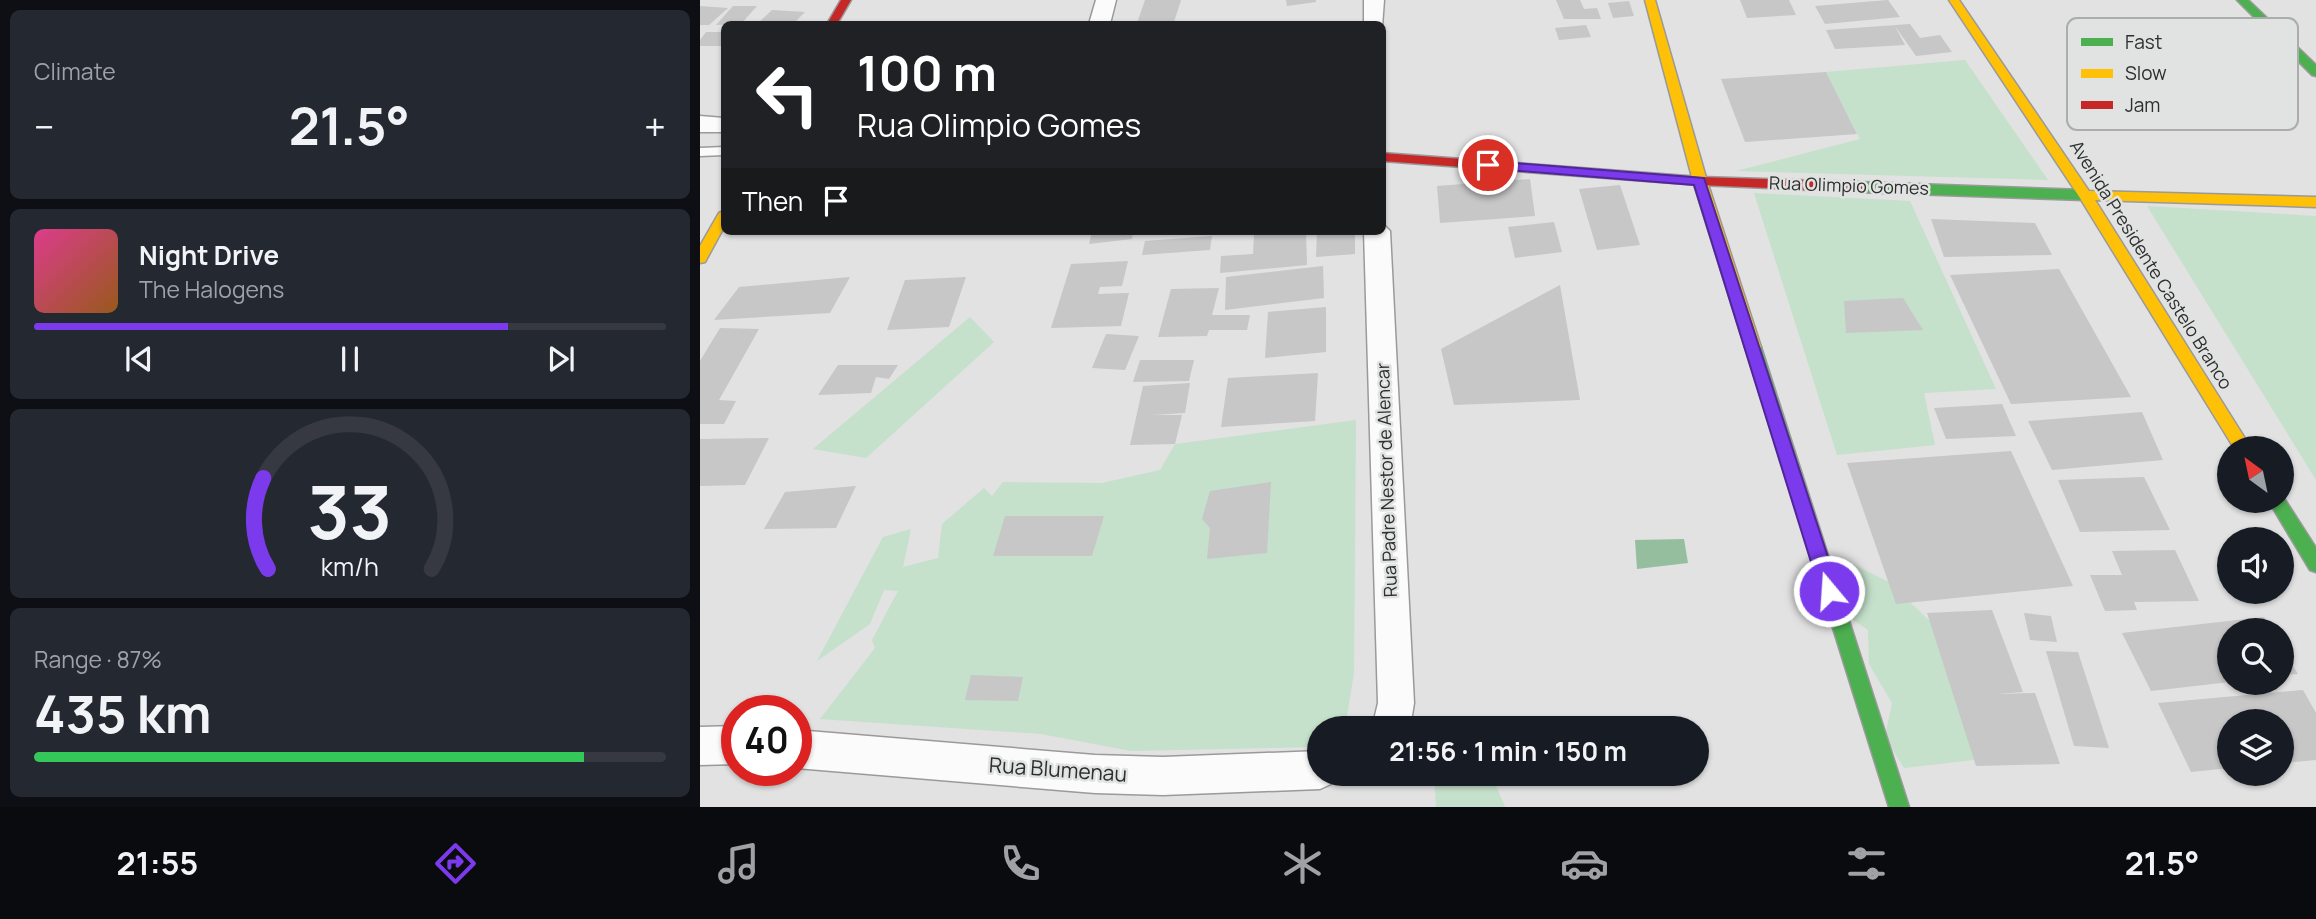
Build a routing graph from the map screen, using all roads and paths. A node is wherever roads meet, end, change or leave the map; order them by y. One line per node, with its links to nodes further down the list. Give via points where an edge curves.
1 (846, 0): 8 (street)
2 (1106, 0): 9 (street)
3 (1374, 0): 10 (street)
4 (1650, 0): 18 (street)
5 (1954, 0): 19 (street, Avenida Presidente Castelo Branco)
6 (2242, 0): 7 (street)
7 (2260, 18)
8 (834, 21)
9 (1101, 21)
10 (1374, 21)
11 (2298, 54): 12 (street)
12 (2316, 72)
13 (700, 124): 14 (street)
14 (721, 125)
15 (721, 151): 16 (lane)
16 (700, 152)
17 (1386, 157): 18 (street, Rua Olimpio Gomes)
18 (1700, 181): 19 (street, Rua Olimpio Gomes); 33 (street)
19 (2085, 195): 20 (street, Rua Olimpio Gomes); 25 (street, Avenida Presidente Castelo Branco)
20 (2316, 202)
21 (721, 219): 23 (street)
22 (1377, 235): 28 (street, Rua Padre Nestor de Alencar)
23 (706, 236): 24 (street)
24 (700, 258)
25 (2236, 436)
26 (2284, 513): 27 (street)
27 (2316, 564)
28 (1393, 716)
29 (721, 745): 30 (street)
30 (700, 746)
31 (812, 751): 32 (street, Rua Blumenau, via 1095,774)
32 (1307, 771)
33 (1899, 807)

